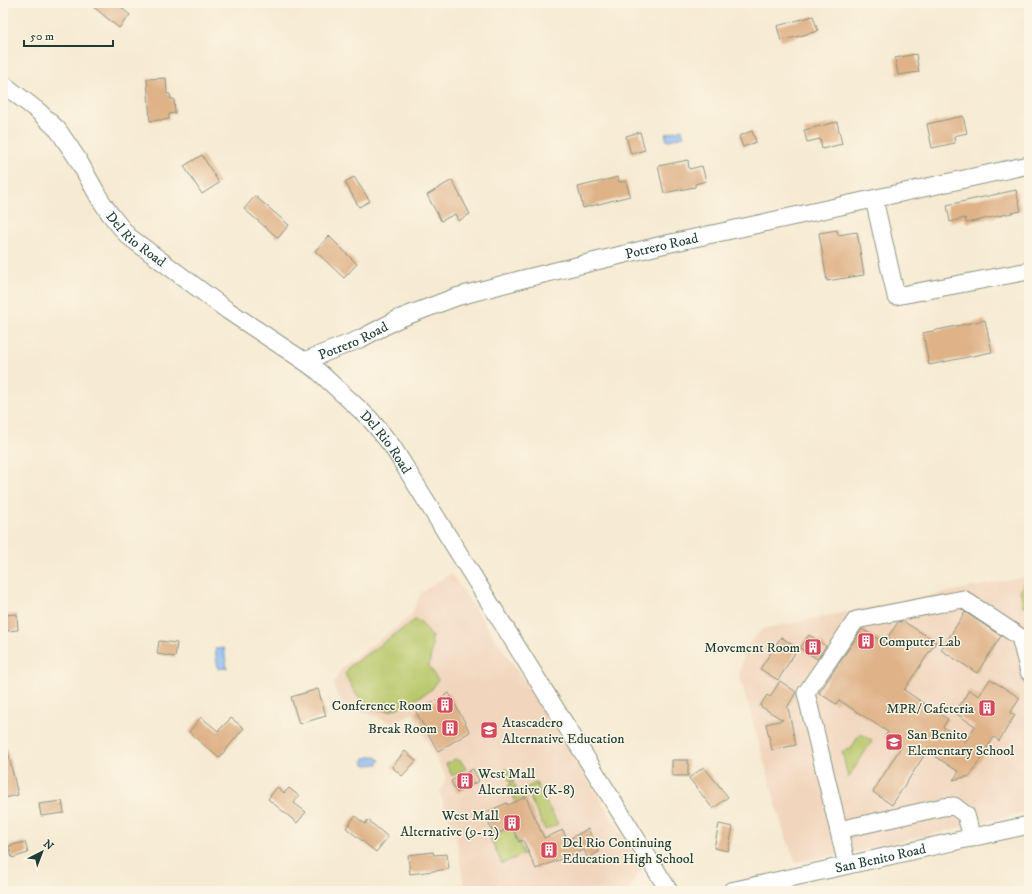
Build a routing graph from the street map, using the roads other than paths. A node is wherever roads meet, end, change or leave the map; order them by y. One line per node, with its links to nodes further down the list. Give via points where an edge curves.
1 (3, 84): 5 (street, Del Rio Road, via 58,130 103,204 128,236 227,310)
2 (1029, 165): 3 (street, Potrero Road)
3 (874, 199): 4 (street, via 896,296); 5 (street, Potrero Road, via 662,245 456,297 398,319 360,339)
4 (1029, 271)
5 (304, 361): 11 (street, Del Rio Road, via 355,404 392,446)
6 (1029, 672): 8 (street, via 1020,637 963,599 856,620 806,693)
7 (1029, 825): 9 (street, San Benito Road)
8 (838, 830): 9 (street, via 954,806 966,815); 10 (street)
9 (972, 838): 10 (street, San Benito Road)
10 (847, 865): 12 (street, San Benito Road)
11 (669, 891)
12 (731, 891)

